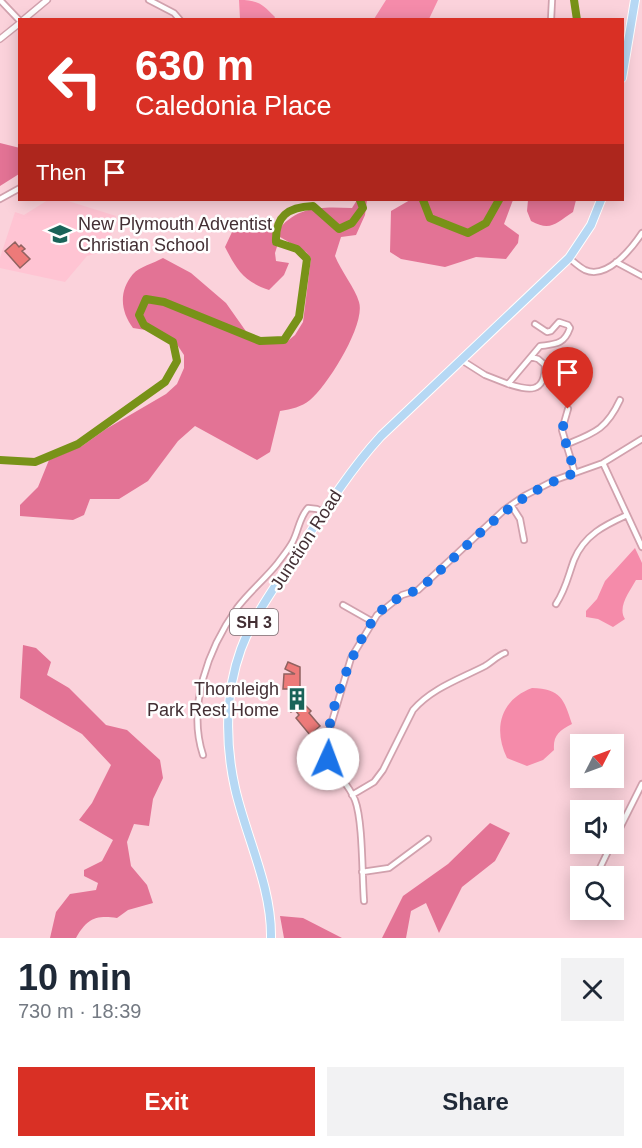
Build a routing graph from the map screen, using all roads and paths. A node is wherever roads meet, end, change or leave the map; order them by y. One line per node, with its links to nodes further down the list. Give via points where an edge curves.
1 (0, 0): 6 (street)
2 (47, 0): 7 (street)
3 (149, 0): 8 (street)
4 (552, 0): 9 (street)
5 (635, 0): 12 (highway)
6 (18, 18)
7 (25, 18)
8 (178, 18)
9 (551, 18)
10 (18, 24): 11 (street)
11 (0, 39)
12 (624, 66)
13 (18, 189): 14 (street)
14 (0, 199)
15 (601, 201): 17 (highway, SH 3, via 582,242)
16 (642, 233): 18 (street)
17 (569, 258): 18 (street, via 586,271 600,270); 22 (highway, Junction Road / SH 3)
18 (616, 262): 19 (street)
19 (642, 276)
20 (535, 324): 21 (street, via 547,332 562,321 570,328 562,342 540,346)
21 (531, 357): 23 (street); 23 (street, via 544,365 543,378 536,389 530,391)
22 (463, 361): 23 (street); 31 (highway, Junction Road / SH 3, via 381,436 358,461)
23 (508, 384)
24 (620, 400): 27 (street, via 606,425)
25 (568, 409): 27 (street, via 562,430)
26 (642, 439): 28 (street)
27 (565, 445): 29 (street)
28 (603, 463): 29 (street); 32 (street)
29 (575, 473): 30 (street, via 545,484)
30 (511, 505): 33 (street, via 520,519); 37 (street, via 418,590 391,603)
31 (323, 513): 39 (street, via 308,508 302,514 293,541 223,631 200,689 196,729); 46 (highway, Junction Road / SH 3, via 256,618 241,649 227,717 235,787 267,897)
32 (627, 515): 34 (street); 35 (street, via 584,542)
33 (524, 540)
34 (642, 547)
35 (556, 604)
36 (343, 605): 37 (street)
37 (373, 622): 41 (street, via 351,658 327,738 331,768)
38 (505, 653): 41 (street, via 419,703 383,770 374,782)
39 (202, 755)
40 (642, 784): 42 (street)
41 (352, 795): 44 (street, via 358,815)
42 (624, 820)
43 (428, 839): 44 (street, via 389,868)
44 (362, 872): 45 (street)
45 (364, 901)
46 (271, 938)

